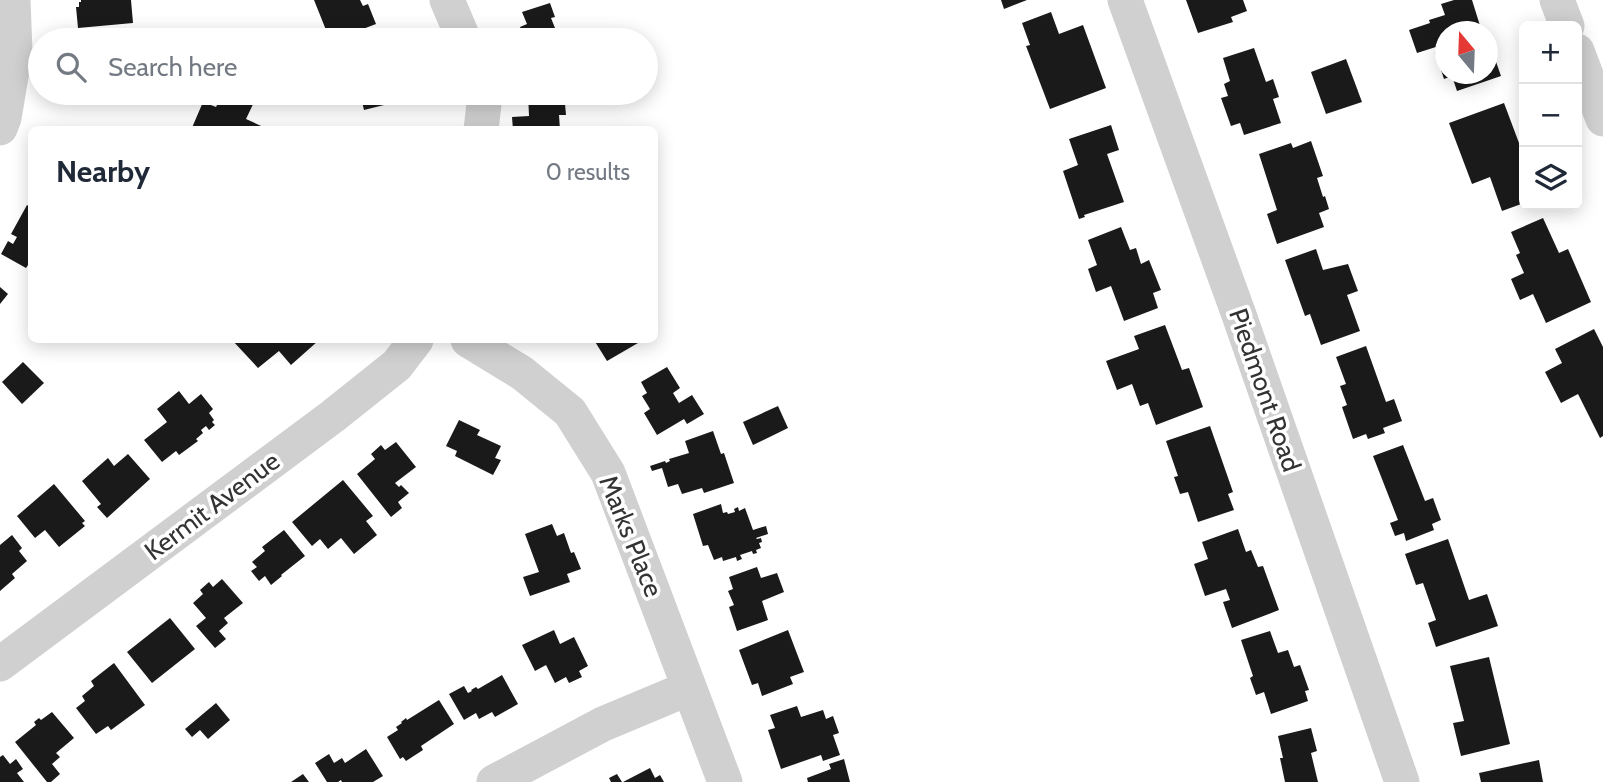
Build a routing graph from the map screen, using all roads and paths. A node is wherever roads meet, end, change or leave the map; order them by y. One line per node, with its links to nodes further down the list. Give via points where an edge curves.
1 (13, 0): 10 (street)
2 (447, 0): 6 (street)
3 (1125, 0): 18 (street, Piedmont Road)
4 (1557, 0): 5 (street)
5 (1565, 21)
6 (459, 28)
7 (1582, 62): 8 (street)
8 (1599, 99)
9 (484, 105): 11 (street)
10 (12, 125)
11 (481, 126)
12 (414, 343): 14 (street, Kermit Avenue, via 397,365 343,407)
13 (472, 343): 15 (street, Marks Place, via 522,373 570,412 608,473)
14 (0, 664)
15 (690, 688): 16 (street, via 603,724); 17 (street, Marks Place)
16 (494, 782)
17 (725, 782)
18 (1402, 782)

